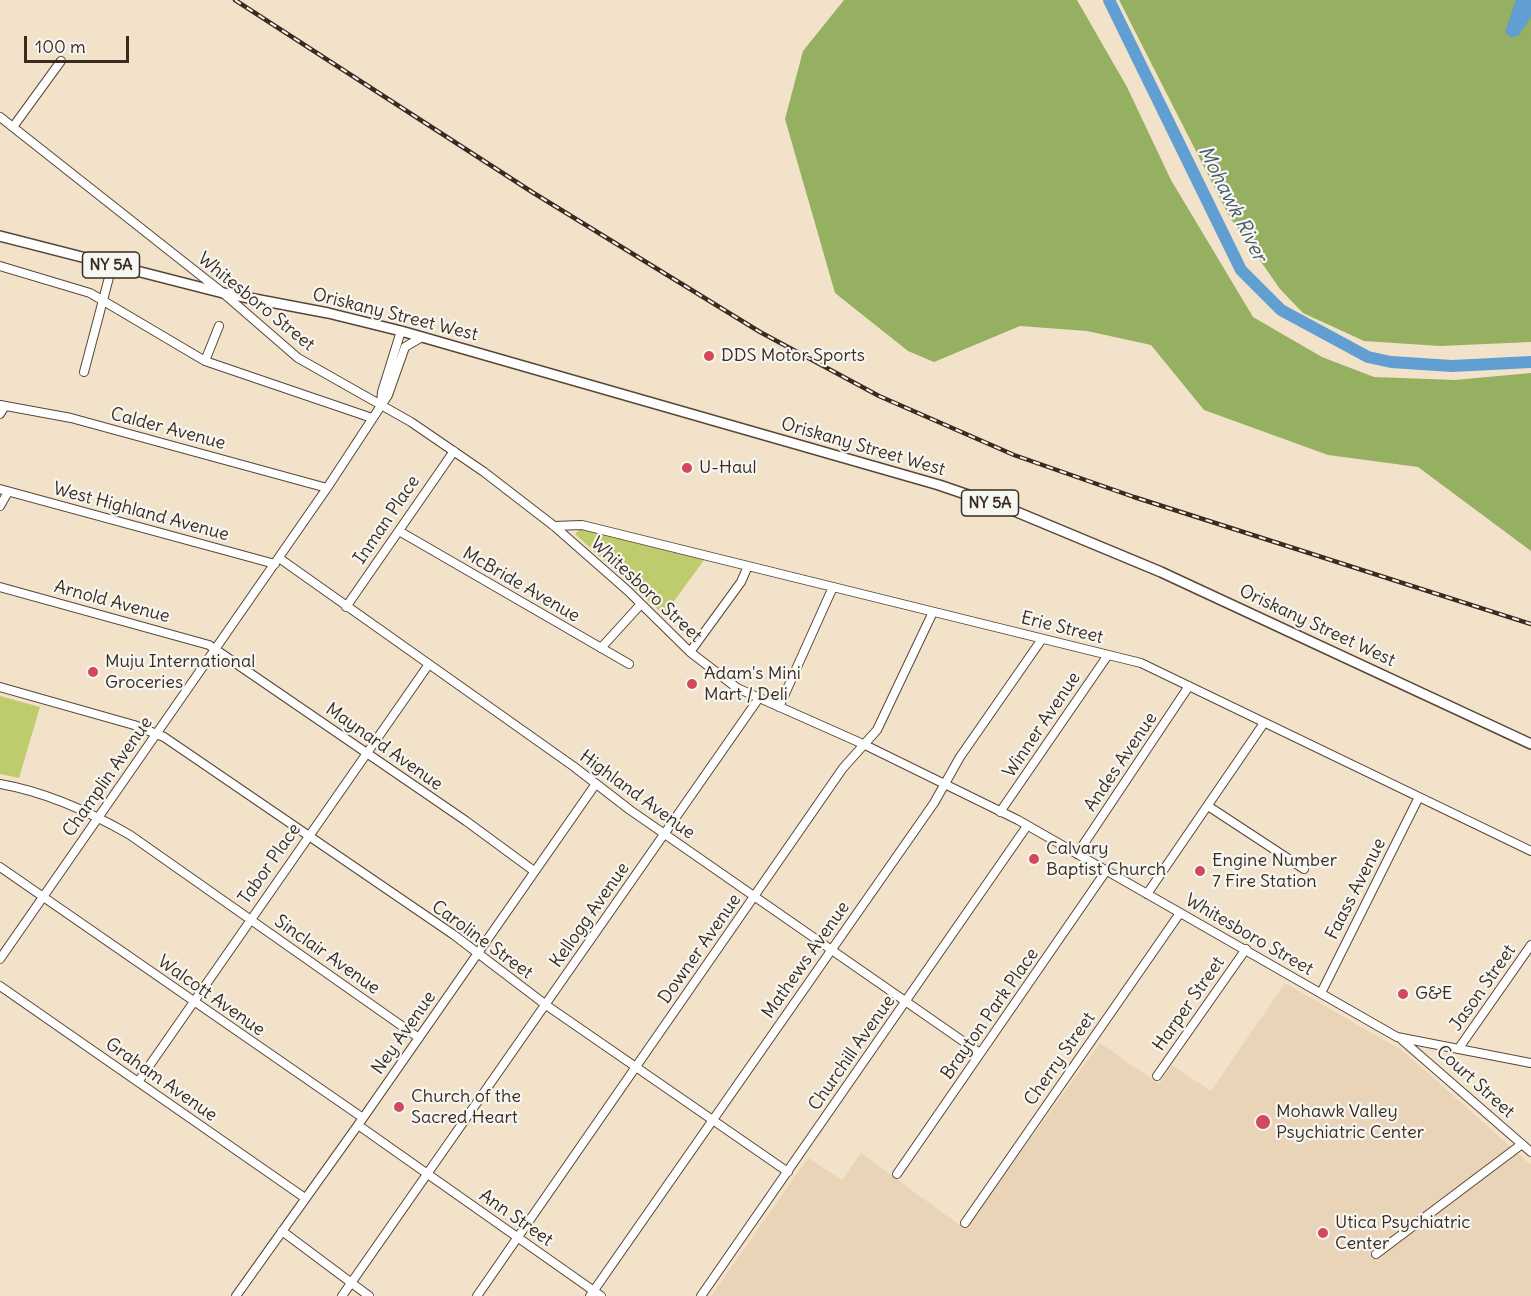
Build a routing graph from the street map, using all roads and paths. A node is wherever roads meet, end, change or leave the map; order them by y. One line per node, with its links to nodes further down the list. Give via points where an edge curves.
1 (61, 61): 3 (street)
2 (0, 117): 3 (street, Whitesboro Street)
3 (12, 127): 7 (street, Whitesboro Street)
4 (0, 236): 6 (main road, NY 5A)
5 (0, 266): 8 (street)
6 (112, 266): 7 (main road, NY 5A); 8 (street)
7 (223, 293): 10 (main road, Oriskany Street West / NY 5A); 15 (street, Whitesboro Street, via 298,358)
8 (102, 299): 12 (street); 13 (street)
9 (219, 326): 12 (street)
10 (401, 331): 11 (main road, Oriskany Street West / NY 5A); 15 (street, Champlin Avenue)
11 (422, 337): 15 (street, Champlin Avenue, via 405,348); 45 (main road, Oriskany Street West / NY 5A, via 939,485 1012,510 1161,572)
12 (205, 361): 17 (street)
13 (84, 372)
14 (3, 405): 16 (street); 19 (street, Calder Avenue, via 71,418)
15 (381, 405): 17 (street, Champlin Avenue); 18 (street, Whitesboro Street)
16 (0, 414)
17 (372, 418): 19 (street, Champlin Avenue)
18 (453, 451): 22 (street, Whitesboro Street); 23 (street, Inman Place)
19 (327, 488): 24 (street, Champlin Avenue)
20 (4, 491): 21 (street); 24 (street, West Highland Avenue)
21 (0, 506)
22 (554, 526): 25 (street, Erie Street, via 582,525); 28 (street, Whitesboro Street)
23 (399, 531): 29 (street, Inman Place); 32 (street, McBride Avenue)
24 (277, 561): 29 (street, Highland Avenue); 33 (street, Champlin Avenue)
25 (748, 566): 27 (street, Erie Street); 34 (street, via 741,582)
26 (0, 587): 33 (street, Arnold Avenue)
27 (833, 587): 30 (street, Erie Street); 41 (street)
28 (641, 604): 32 (street); 34 (street, Whitesboro Street)
29 (346, 607): 36 (street, Highland Avenue)
30 (933, 612): 31 (street, Erie Street); 44 (street, Downer Avenue, via 881,722)
31 (1042, 639): 35 (street, Erie Street); 48 (street, Mathews Avenue)
32 (601, 648): 37 (street, McBride Avenue)
33 (215, 649): 43 (street, Champlin Avenue); 46 (street, Maynard Avenue)
34 (690, 652): 40 (street, Whitesboro Street, via 725,681)
35 (1108, 655): 39 (street, Erie Street, via 1141,663); 52 (street, Winner Avenue)
36 (429, 664): 46 (street, Tabor Place); 49 (street, Highland Avenue)
37 (629, 664)
38 (0, 687): 43 (street, Caroline Street)
39 (1189, 687): 42 (street, Erie Street); 58 (street, Andes Avenue)
40 (759, 698): 41 (street, Whitesboro Street); 56 (street, Kellogg Avenue)
41 (779, 707): 44 (street, Whitesboro Street)
42 (1264, 723): 50 (street, Erie Street); 51 (street)
43 (157, 734): 53 (street, Champlin Avenue); 55 (street, Caroline Street)
44 (863, 744): 48 (street, Whitesboro Street); 65 (street, Downer Avenue)
45 (1531, 744)
46 (366, 752): 55 (street, Tabor Place); 61 (street, Maynard Avenue)
47 (0, 784): 53 (street, Sinclair Avenue, via 32,791)
48 (944, 784): 52 (street, Whitesboro Street); 70 (street, Mathews Avenue)
49 (595, 785): 56 (street, Highland Avenue); 61 (street, Ney Avenue)
50 (1418, 799): 57 (street, Erie Street); 76 (street, Faass Avenue)
51 (1208, 806): 60 (street); 63 (street)
52 (1000, 812): 54 (street, Whitesboro Street)
53 (98, 817): 64 (street, Champlin Avenue); 67 (street, Sinclair Avenue, via 130,835)
54 (1028, 826): 58 (street, Whitesboro Street); 78 (street, Churchill Avenue)
55 (308, 835): 67 (street, Tabor Place); 71 (street, Caroline Street)
56 (664, 835): 65 (street, Highland Avenue); 79 (street, Kellogg Avenue)
57 (1531, 851)
58 (1077, 854): 62 (street, Whitesboro Street)
59 (0, 867): 64 (street, Walcott Avenue)
60 (1304, 869)
61 (534, 871): 71 (street, Ney Avenue)
62 (1107, 871): 63 (street, Whitesboro Street); 83 (street, Brayton Park Place)
63 (1147, 894): 66 (street, Whitesboro Street)
64 (44, 896): 72 (street, Champlin Avenue); 77 (street, Walcott Avenue)
65 (754, 897): 70 (street, Highland Avenue); 85 (street, Downer Avenue)
66 (1179, 913): 69 (street, Whitesboro Street); 97 (street, Cherry Street)
67 (250, 920): 77 (street, Tabor Place); 81 (street, Sinclair Avenue)
68 (1531, 945): 73 (street, Jason Street)
69 (1246, 949): 76 (street, Whitesboro Street); 86 (street, Harper Street)
70 (832, 950): 78 (street, Highland Avenue); 88 (street, Mathews Avenue)
71 (477, 954): 79 (street, Caroline Street); 81 (street, Ney Avenue)
72 (0, 959)
73 (1521, 960): 74 (street); 82 (street, Jason Street)
74 (1531, 964)
75 (0, 986): 87 (street, Graham Avenue)
76 (1321, 993): 80 (street, Whitesboro Street)
77 (193, 1001): 87 (street, Tabor Place); 89 (street, Walcott Avenue)
78 (906, 1002): 83 (street, Highland Avenue); 93 (street, Churchill Avenue)
79 (546, 1005): 85 (street, Caroline Street); 95 (street, Kellogg Avenue)
80 (1397, 1037): 82 (street, Whitesboro Street); 90 (street, Court Street, via 1417,1050)
81 (419, 1038): 89 (street, Ney Avenue)
82 (1459, 1048): 84 (street, Whitesboro Street)
83 (980, 1053): 94 (street, Brayton Park Place)
84 (1531, 1063)
85 (637, 1068): 88 (street, Caroline Street); 99 (street, Downer Avenue)
86 (1157, 1076)
87 (138, 1082): 96 (street, Graham Avenue)
88 (713, 1120): 93 (street, Caroline Street); 102 (street, Mathews Avenue)
89 (361, 1122): 92 (street, Walcott Avenue); 96 (street, Ney Avenue)
90 (1522, 1144): 91 (street, Court Street); 100 (street)
91 (1531, 1152)
92 (412, 1164): 95 (street, Ann Street)
93 (788, 1172): 108 (street, Churchill Avenue)
94 (897, 1174)
95 (427, 1175): 99 (street, Ann Street); 101 (street, Kellogg Avenue)
96 (305, 1198): 98 (street, Ney Avenue)
97 (965, 1223)
98 (282, 1231): 101 (street); 103 (street, Ney Avenue)
99 (518, 1237): 102 (street, Ann Street); 106 (street, Downer Avenue)
100 (1376, 1254)
101 (351, 1283): 104 (street, Kellogg Avenue); 105 (street)
102 (592, 1293): 107 (street, Ann Street)
103 (236, 1296)
104 (342, 1296)
105 (369, 1296)
106 (477, 1296)
107 (602, 1296)
108 (701, 1296)

